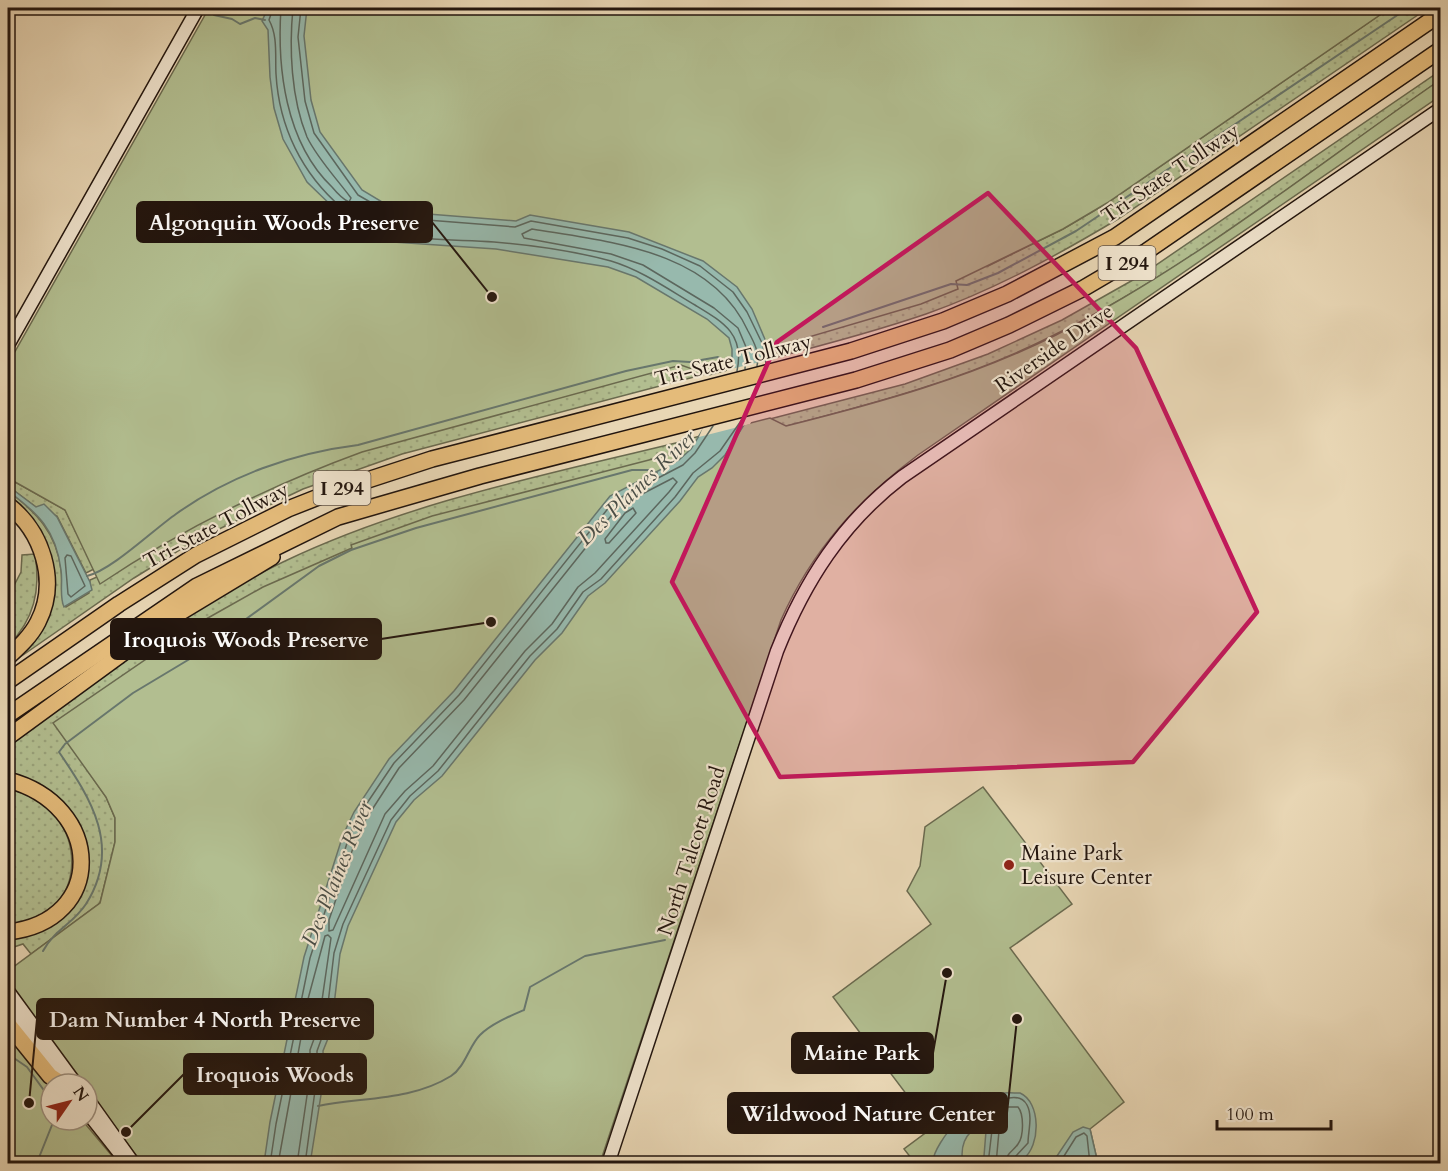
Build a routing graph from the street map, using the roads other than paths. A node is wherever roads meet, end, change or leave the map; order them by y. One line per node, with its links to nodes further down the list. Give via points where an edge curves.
1 (198, 8): 5 (main road)
2 (1440, 14): 10 (highway, Tri-State Tollway / I 294, via 1162,205 1074,260 999,298 943,321 786,368 365,479 288,509 196,555)
3 (1440, 50): 7 (highway, I 294, via 1165,239 1084,288 1009,326 856,380 422,492 338,517)
4 (1440, 109): 8 (main road, Riverside Drive, via 902,477 861,512)
5 (8, 345)
6 (8, 505): 9 (highway, via 38,540 47,585 38,621)
7 (309, 532): 11 (highway, I 294, via 197,586); 12 (highway, via 171,618)
8 (824, 557): 25 (main road, North Talcott Road, via 801,596 777,651)
9 (8, 657)
10 (8, 681)
11 (8, 715)
12 (8, 737)
13 (8, 780): 14 (highway, via 38,790 54,802 69,819 81,855 75,887 58,912 36,927)
14 (8, 932)
15 (8, 991): 20 (main road)
16 (8, 1008): 19 (main road)
17 (8, 1024): 18 (highway)
18 (47, 1072)
19 (55, 1072)
20 (67, 1072)
21 (99, 1115): 24 (main road)
22 (99, 1127): 23 (main road)
23 (128, 1164)
24 (134, 1164)
25 (608, 1164)

